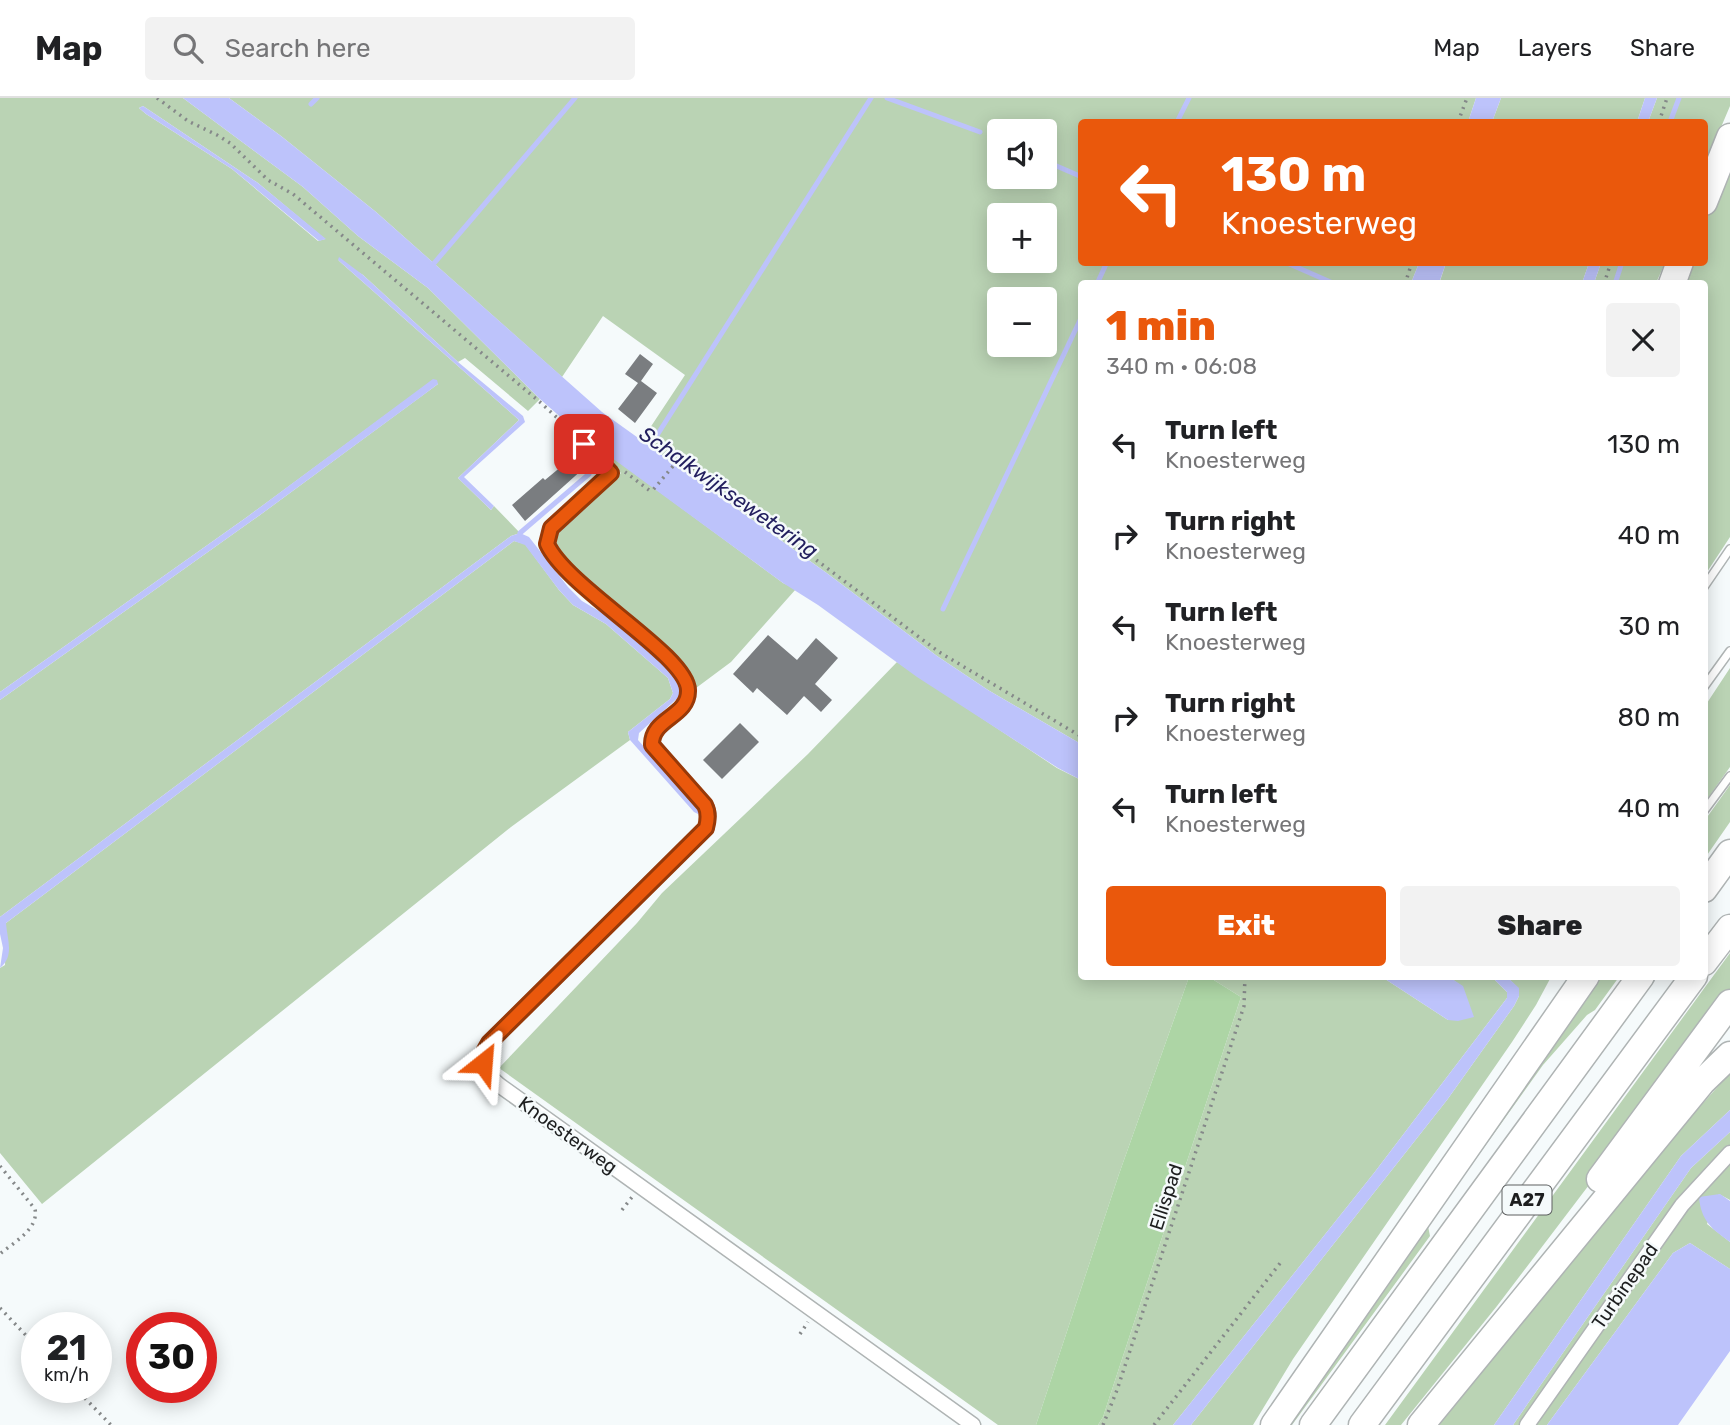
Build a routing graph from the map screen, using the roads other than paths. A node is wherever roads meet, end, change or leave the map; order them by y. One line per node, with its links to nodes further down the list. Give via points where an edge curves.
1 (1730, 137): 2 (highway)
2 (1708, 192)
3 (584, 444): 4 (lane)
4 (611, 473): 24 (street, Knoesterweg, via 551,528 547,544 566,572 686,679 687,700 657,727 652,745 705,805 708,823 489,1043 483,1056 485,1069 499,1085)
5 (1730, 549): 6 (lane)
6 (1708, 581)
7 (1730, 651): 8 (lane)
8 (1708, 681)
9 (1730, 776): 10 (lane)
10 (1708, 806)
11 (1730, 853): 12 (highway)
12 (1708, 883)
13 (1730, 928): 14 (highway)
14 (1708, 957)
15 (1564, 980): 21 (highway)
16 (1583, 980): 21 (highway)
17 (1638, 980): 26 (highway, A27)
18 (1691, 980): 27 (highway, A27)
19 (1730, 1003): 23 (highway, A27, via 1575,1213)
20 (1730, 1055): 23 (highway, A27, via 1702,1082)
21 (1488, 1116): 25 (highway)
22 (1730, 1153): 29 (street, Turbinepad, via 1682,1205)
23 (1500, 1328): 28 (highway, A27)
24 (973, 1425)
25 (1274, 1425)
26 (1313, 1425)
27 (1362, 1425)
28 (1421, 1425)
29 (1527, 1425)

